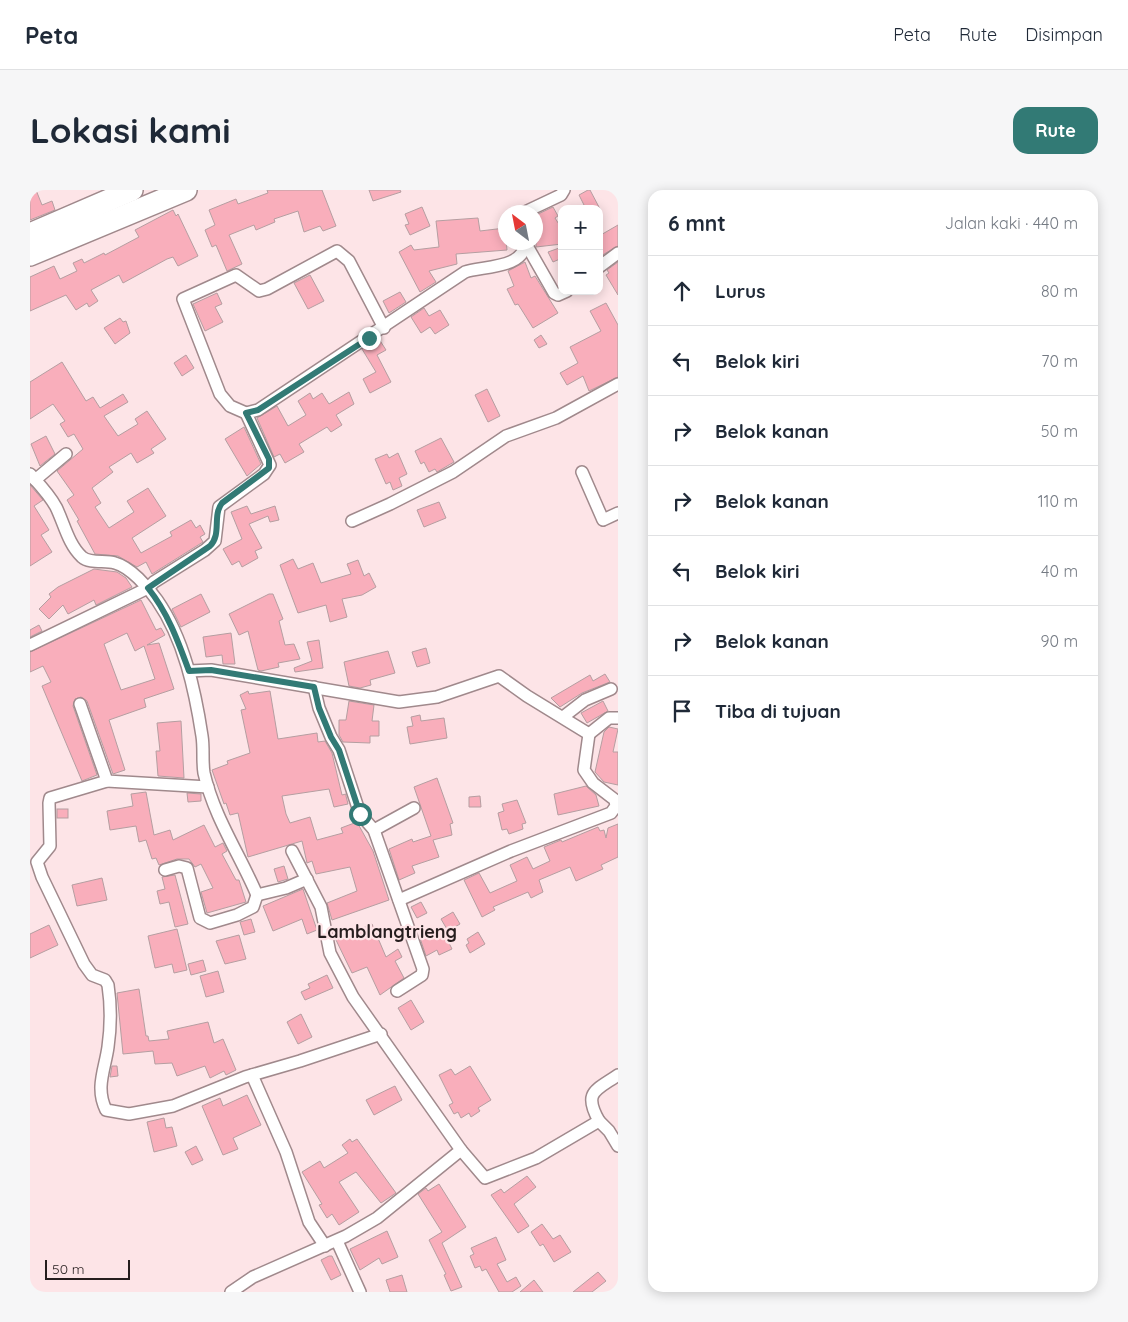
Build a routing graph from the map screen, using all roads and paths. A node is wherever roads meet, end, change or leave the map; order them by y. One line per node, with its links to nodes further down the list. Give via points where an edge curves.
1 (132, 190): 5 (highway)
2 (186, 190): 9 (highway)
3 (564, 190): 4 (street, via 561,195)
4 (540, 205)
5 (30, 234)
6 (522, 250): 12 (street, via 510,262 465,272)
7 (529, 250): 11 (street, via 554,293)
8 (618, 253): 10 (street)
9 (30, 255)
10 (603, 264)
11 (560, 295)
12 (384, 328): 14 (street, via 258,410); 14 (street, via 349,261 337,251 268,290 253,288 236,275 182,299 220,394 230,406)
13 (618, 384): 19 (street, via 556,418 506,436 452,472)
14 (246, 413): 20 (street, via 269,459 269,468 222,503 218,510 216,537 210,546)
15 (66, 454): 17 (street)
16 (582, 472): 18 (street, via 603,520)
17 (33, 477): 20 (street, via 53,502 80,556 120,565)
18 (618, 513)
19 (352, 520)
20 (148, 588): 21 (street); 22 (street, via 174,631)
21 (30, 644)
22 (189, 671): 23 (street, via 211,670); 30 (street, via 203,737)
23 (314, 687): 26 (street, via 408,702 437,697 499,676); 33 (street, via 360,814)
24 (611, 689): 26 (street, via 585,700)
25 (80, 704): 29 (street)
26 (563, 717): 28 (street)
27 (618, 718): 28 (street, via 609,718)
28 (590, 734): 31 (street, via 584,770 593,783)
29 (107, 781): 30 (street); 41 (street, via 50,798 50,846 37,862 84,964 92,975 108,985 110,1026 100,1084 101,1101 106,1110 129,1114 173,1106)
30 (208, 787): 37 (street)
31 (617, 803): 38 (street, via 611,813)
32 (414, 808): 33 (street)
33 (374, 830): 38 (street)
34 (292, 851): 36 (street)
35 (165, 870): 37 (street, via 179,866 187,868 200,918 210,924 252,907)
36 (307, 879): 37 (street); 40 (street, via 321,907 330,953 353,996)
37 (257, 895)
38 (399, 900): 39 (street, via 423,969 422,975)
39 (396, 991)
40 (381, 1034): 41 (street); 45 (street)
41 (252, 1075): 47 (street, via 286,1152 310,1222)
42 (618, 1075): 43 (street, via 592,1094 591,1108)
43 (599, 1121): 44 (street); 45 (street, via 536,1158 490,1178 482,1176)
44 (618, 1146)
45 (461, 1150): 46 (street, via 377,1218)
46 (337, 1241): 47 (street); 49 (street)
47 (325, 1246): 48 (street, via 253,1277)
48 (231, 1292)
49 (360, 1292)

